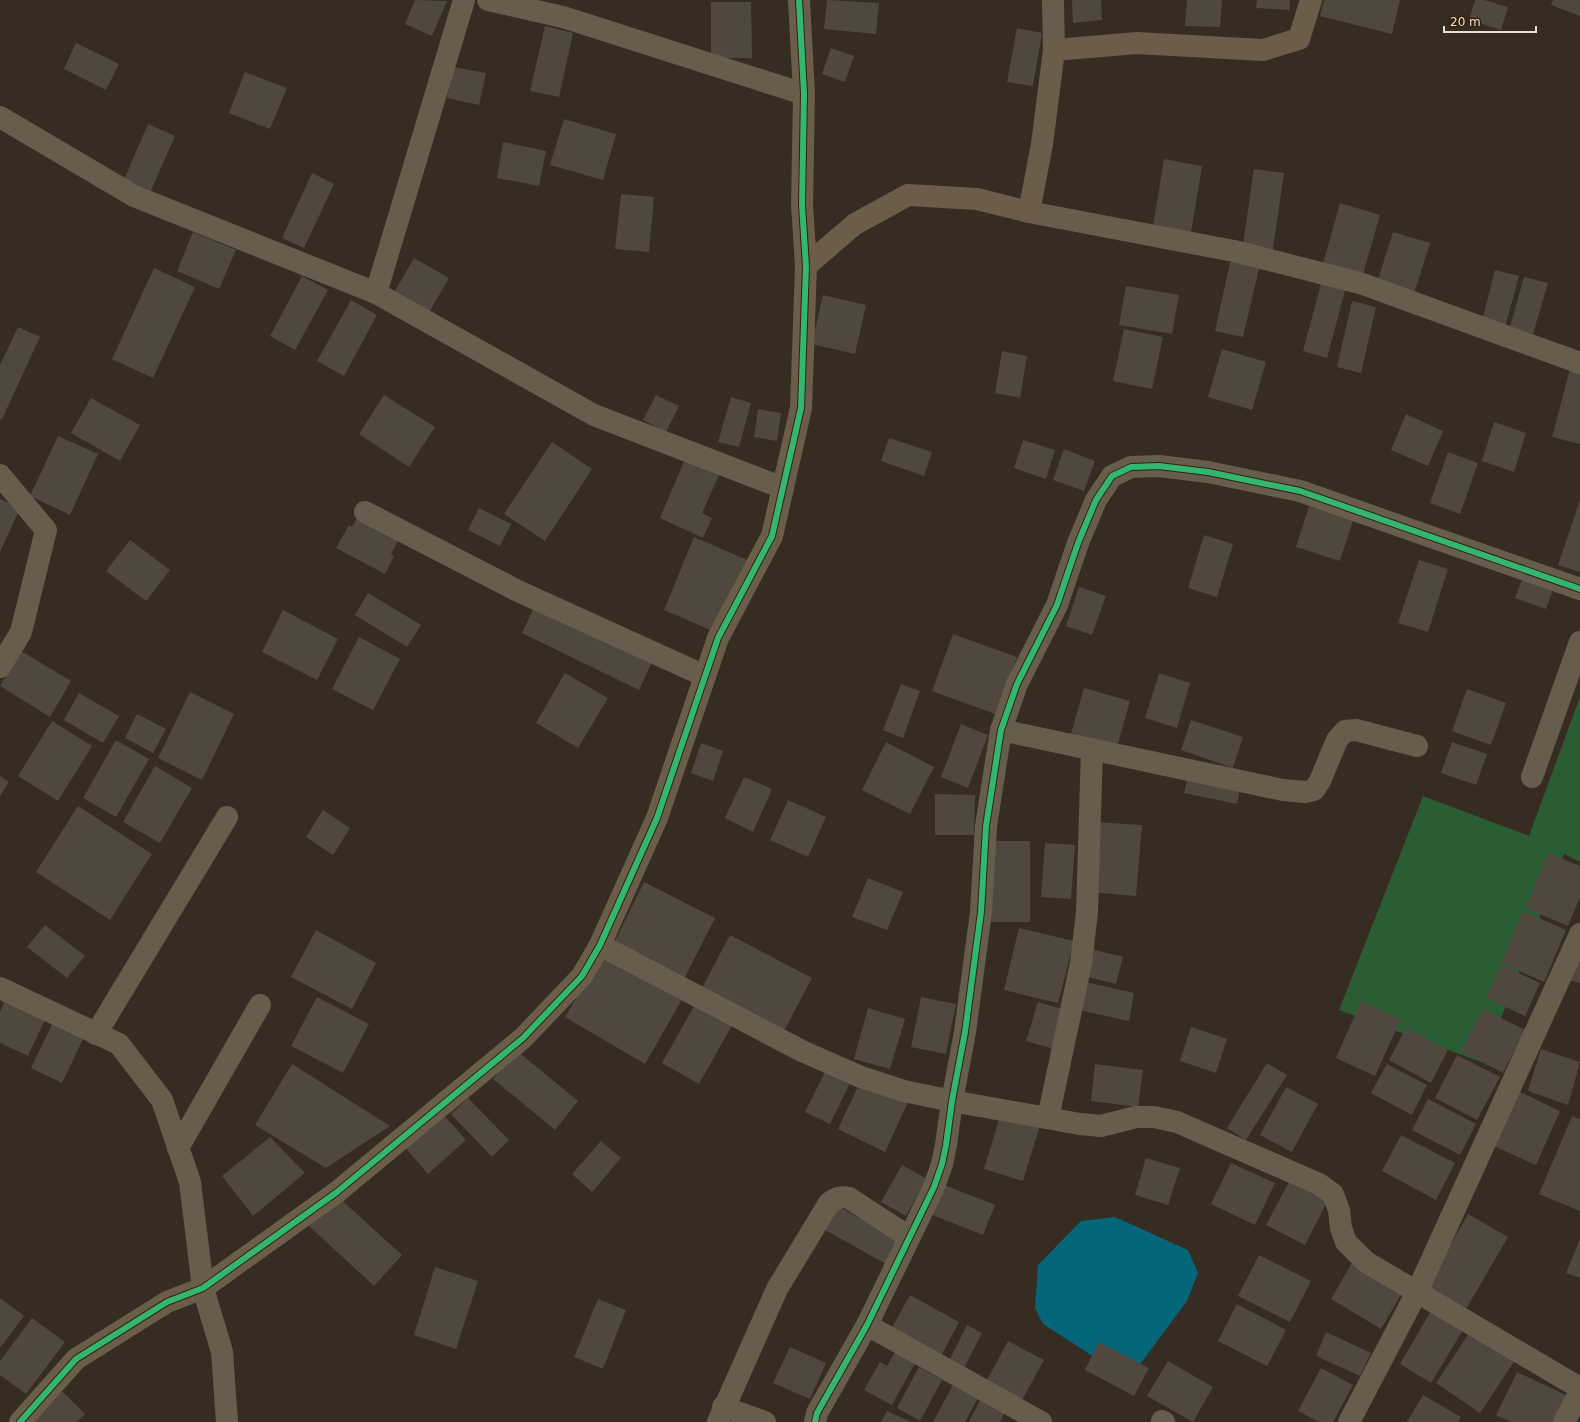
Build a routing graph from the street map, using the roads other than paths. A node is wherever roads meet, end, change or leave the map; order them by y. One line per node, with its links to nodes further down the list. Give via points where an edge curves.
1 (464, 0): 11 (street)
2 (488, 0): 7 (street, via 563,16)
3 (799, 0): 7 (street)
4 (1053, 0): 6 (street)
5 (1311, 0): 6 (street, via 1299,39 1263,50 1137,42)
6 (1054, 50): 9 (street, via 1042,144)
7 (804, 94): 10 (street, via 802,205)
8 (0, 117): 11 (street, via 134,196)
9 (1029, 212): 10 (street, via 977,199 908,194 855,224); 12 (street, via 1234,251 1360,283)
10 (806, 266): 14 (street, via 801,408)
11 (376, 293): 14 (street, via 594,415)
12 (1580, 363)
13 (0, 475): 18 (street, via 46,530 21,632)
14 (783, 488): 19 (street, via 772,536 718,638)
15 (365, 512): 19 (street, via 518,591)
16 (1580, 589): 20 (street, via 1300,491 1180,468 1131,467 1112,476 1096,500 1057,605 1017,684)
17 (1580, 642): 23 (street)
18 (0, 667)
19 (705, 676): 26 (street, via 656,818)
20 (1001, 730): 22 (street); 30 (street, via 986,826 981,912)
21 (1417, 746): 22 (street, via 1356,730 1345,731 1337,740 1320,781 1314,790 1305,792 1283,790)
22 (1092, 749): 31 (street, via 1086,920 1081,964)
23 (1532, 777)
24 (227, 817): 29 (street)
25 (1580, 934): 35 (street)
26 (600, 945): 30 (street, via 802,1051 862,1077 904,1091); 34 (street, via 582,976 523,1038 337,1192)
27 (0, 988): 29 (street)
28 (260, 1005): 32 (street)
29 (96, 1034): 32 (street, via 119,1044 162,1100)
30 (952, 1102): 31 (street); 33 (street, via 942,1164 934,1187)
31 (1048, 1118): 35 (street, via 1101,1126 1136,1117 1154,1117 1177,1122 1319,1184 1333,1194 1346,1242 1355,1252 1366,1262)
32 (178, 1148): 34 (street, via 190,1182)
33 (909, 1237): 36 (street); 39 (street, via 849,1198 837,1198 829,1204 777,1289)
34 (203, 1288): 40 (street, via 167,1302 76,1359); 41 (street, via 222,1352)
35 (1417, 1292): 37 (street); 45 (street)
36 (867, 1325): 43 (street, via 817,1413); 44 (street)
37 (1580, 1388)
38 (1580, 1392): 46 (street)
39 (720, 1415): 42 (street)
40 (20, 1422)
41 (227, 1422)
42 (765, 1422)
43 (815, 1422)
44 (1041, 1422)
45 (1349, 1422)
46 (1564, 1422)

